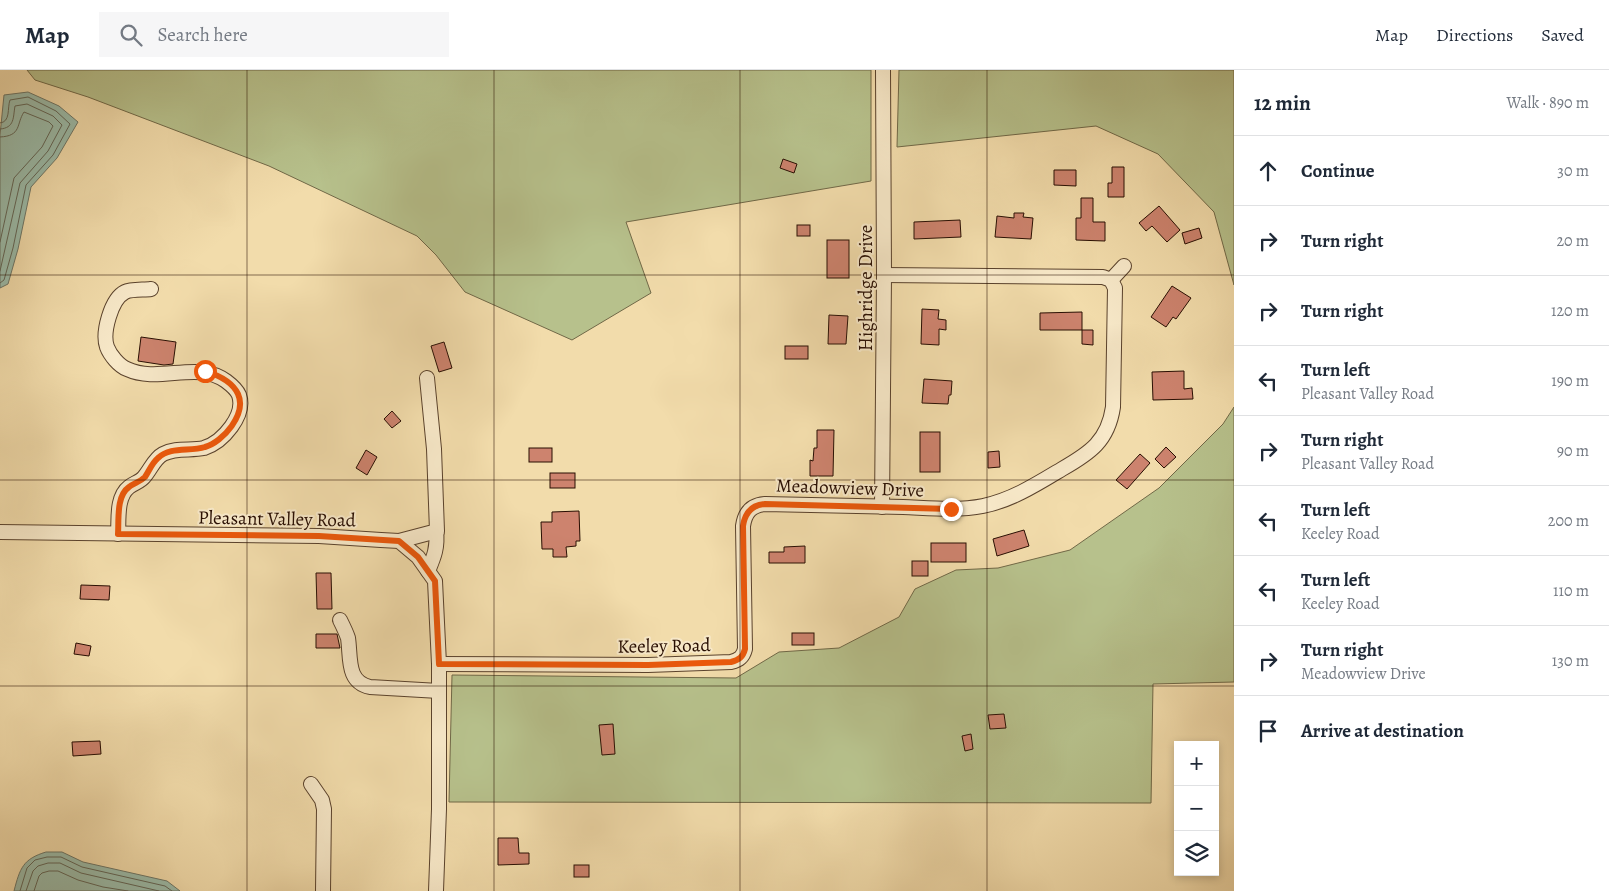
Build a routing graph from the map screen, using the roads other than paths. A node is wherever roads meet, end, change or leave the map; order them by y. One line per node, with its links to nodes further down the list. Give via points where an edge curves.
1 (883, 70): 3 (street, Highridge Drive)
2 (1124, 266): 4 (street)
3 (884, 275): 4 (street, via 1103,276); 7 (street, Highridge Drive)
4 (1110, 280): 7 (street, Meadowview Drive, via 1115,288 1113,408 1107,430 1096,446 1030,488 983,506 951,509)
5 (151, 289): 11 (street, via 126,292 113,304 106,331 107,347 119,364 151,375 205,371 218,375 239,395 239,412 233,426 218,440 205,448 164,453 139,482 128,488 122,496)
6 (427, 378): 9 (street, via 434,449)
7 (882, 507): 8 (street, Meadowview Drive, via 758,504)
8 (747, 512): 15 (street, Keeley Road, via 742,534 745,649 737,661 648,665)
9 (436, 531): 12 (street, Pleasant Valley Road); 13 (street, via 436,554)
10 (0, 532): 11 (street, Pleasant Valley Road)
11 (118, 534): 12 (street, Pleasant Valley Road, via 319,536)
12 (399, 541): 13 (street, via 418,557)
13 (428, 571): 15 (street, via 435,581)
14 (340, 620): 16 (street, via 348,638 357,681 370,687)
15 (439, 664): 16 (street)
16 (439, 691): 19 (street)
17 (311, 784): 18 (street, via 324,808)
18 (323, 891)
19 (436, 891)

